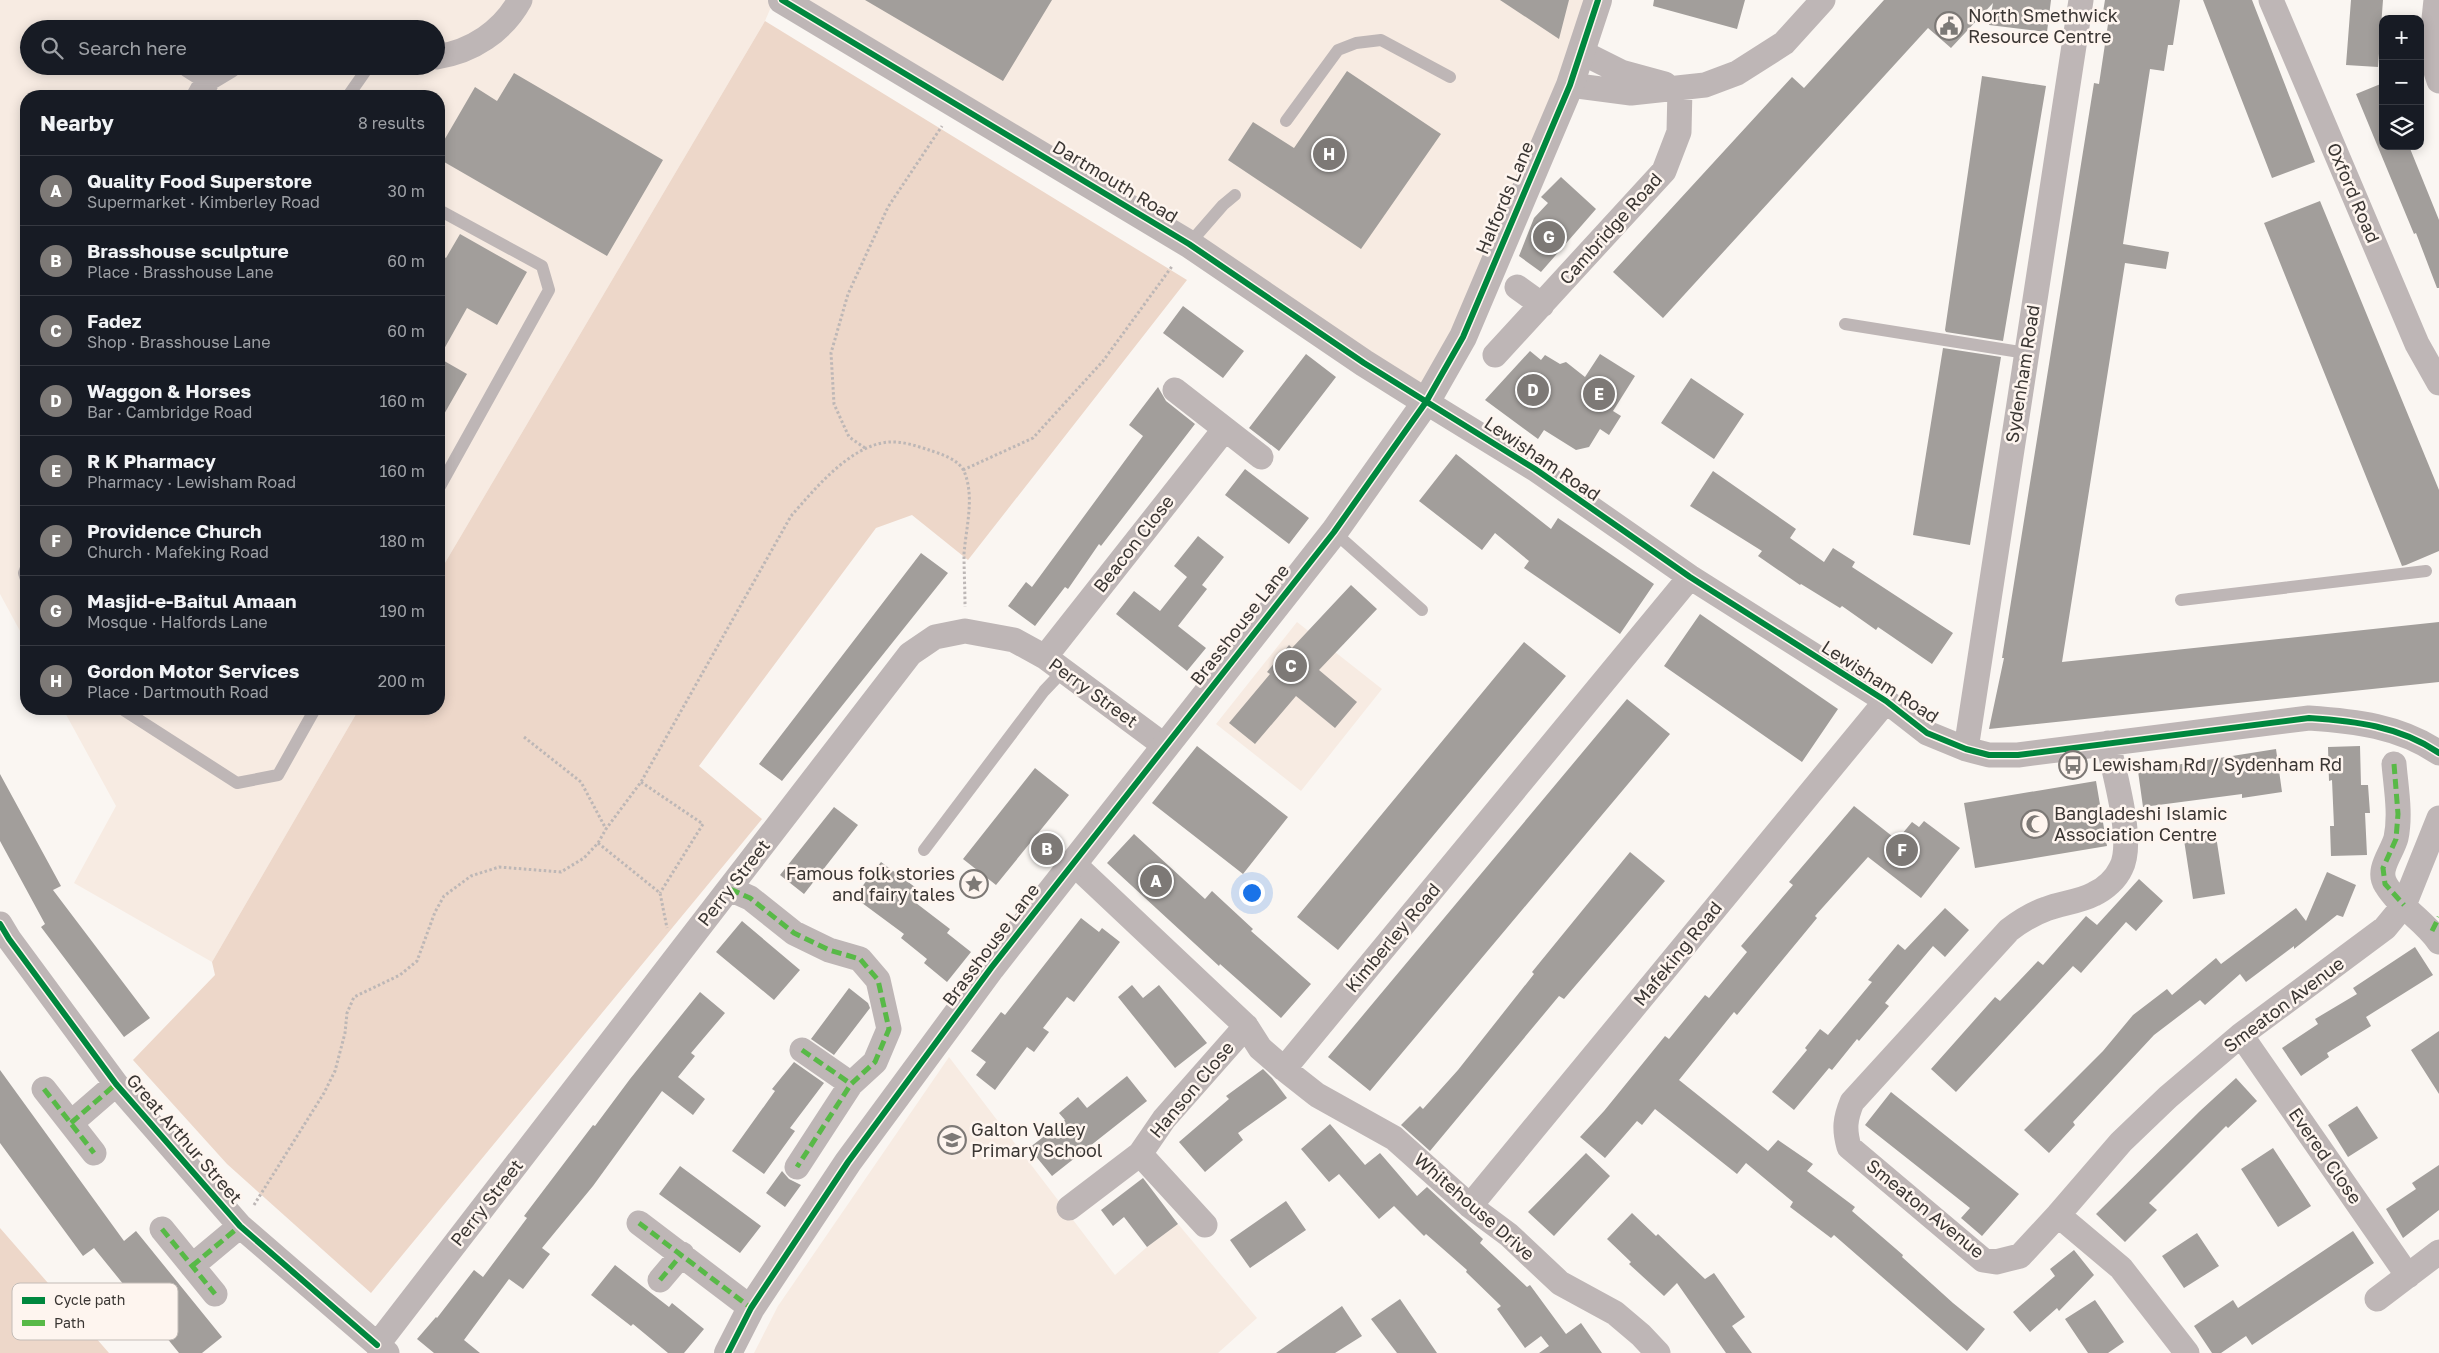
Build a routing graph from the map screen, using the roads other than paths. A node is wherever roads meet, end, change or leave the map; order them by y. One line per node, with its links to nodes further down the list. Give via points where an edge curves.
1 (520, 0): 9 (street, via 514,12 486,39)
2 (782, 0): 19 (street, Dartmouth Road)
3 (1598, 0): 8 (street, Halfords Lane)
4 (1823, 0): 14 (street, via 1784,43 1737,74 1706,85)
5 (2081, 0): 23 (street, Sydenham Road)
6 (2271, 0): 25 (street, Oxford Road, via 2417,344)
7 (2436, 0): 12 (street, via 2432,42)
8 (1582, 52): 13 (street, Halfords Lane); 14 (street, via 1622,72)
9 (445, 56)
10 (363, 75): 15 (lane)
11 (1450, 77): 16 (lane, via 1381,40 1356,42 1338,50)
12 (2439, 81)
13 (1570, 85): 14 (street, via 1631,93); 27 (street, Halfords Lane, via 1463,337)
14 (1680, 88): 21 (street, Cambridge Road, via 1678,132 1664,171)
15 (352, 90)
16 (1286, 121)
17 (1235, 195): 19 (lane)
18 (445, 213): 30 (lane, via 542,266 550,290)
19 (1189, 244): 27 (street, Dartmouth Road)
20 (1517, 287): 21 (street)
21 (1542, 305): 24 (street, Cambridge Road)
22 (1845, 324): 23 (lane)
23 (2026, 353): 42 (street, Sydenham Road)
24 (1495, 355)
25 (2439, 384)
26 (1175, 390): 28 (street)
27 (1426, 402): 31 (street, Brasshouse Lane); 33 (street, Lewisham Road, via 1536,469)
28 (1224, 430): 29 (street); 36 (street, Beacon Close)
29 (1261, 457)
30 (445, 477)
31 (1334, 532): 35 (lane); 41 (street, Brasshouse Lane)
32 (2426, 571): 34 (lane)
33 (1690, 577): 37 (street, Lewisham Road); 55 (street, Kimberley Road)
34 (2181, 600)
35 (1422, 610)
36 (1054, 664): 41 (street, Perry Street); 46 (lane, via 1044,691); 48 (street, Perry Street, via 1014,640 965,631 935,637 910,654)
37 (1886, 702): 42 (street, Lewisham Road, via 1928,733); 63 (street, Mafeking Road)
38 (131, 715): 39 (lane, via 237,783 278,775)
39 (312, 715)
40 (2108, 743): 42 (street, Lewisham Road, via 2018,755 1989,755); 43 (street, Lewisham Road, via 2309,718 2356,721 2387,728); 65 (street, Smeaton Avenue, via 2125,826 2126,848 2122,868 2109,884 2093,895 2045,909 2010,930 1852,1102 1846,1116 1849,1147 1982,1260 1996,1262 2020,1256)
41 (1164, 746): 47 (street, Brasshouse Lane)
42 (1966, 749)
43 (2439, 753)
44 (2394, 764): 49 (street, via 2398,814 2396,839 2383,868 2385,884)
45 (2439, 818): 49 (street, Smeaton Avenue)
46 (924, 850)
47 (1073, 863): 52 (street); 77 (street, Brasshouse Lane, via 848,1162)
48 (730, 889): 57 (street, via 750,898 794,933 829,950 860,959 878,980 889,1030 875,1062); 78 (street, Perry Street)
49 (2404, 905): 50 (street); 53 (street, Smeaton Avenue, via 2378,935)
50 (2437, 930)
51 (3, 936): 56 (street, Great Arthur Street)
52 (1246, 1026): 55 (street, via 1260,1048); 61 (street, Hanson Close, via 1164,1119)
53 (2241, 1035): 65 (street, Smeaton Avenue, via 2121,1142); 73 (street, Evered Close)
54 (802, 1050): 57 (street)
55 (1284, 1069): 63 (street, Whitehouse Drive, via 1317,1095 1394,1138)
56 (116, 1084): 59 (street, Great Arthur Street); 68 (street, Great Arthur Street)
57 (851, 1084): 62 (street)
58 (44, 1089): 59 (street)
59 (71, 1123): 60 (street)
60 (94, 1153)
61 (1140, 1154): 64 (street, Hanson Close); 67 (street, Hanson Close)
62 (797, 1168)
63 (1470, 1206): 80 (street, Whitehouse Drive, via 1509,1236 1560,1283 1615,1313)
64 (1069, 1208)
65 (2058, 1215): 81 (street, via 2121,1268)
66 (639, 1223): 71 (street)
67 (1205, 1225)
68 (240, 1226): 72 (street, Great Arthur Street); 78 (street, Great Arthur Street)
69 (162, 1229): 72 (street)
70 (2439, 1252): 73 (street)
71 (682, 1254): 74 (street); 77 (street)
72 (192, 1266): 75 (street)
73 (2408, 1276): 76 (street)
74 (660, 1280)
75 (215, 1294)
76 (2377, 1299)
77 (751, 1308): 79 (street, Brasshouse Lane)
78 (382, 1349)
79 (728, 1353)
80 (1658, 1353)
81 (2186, 1353)

